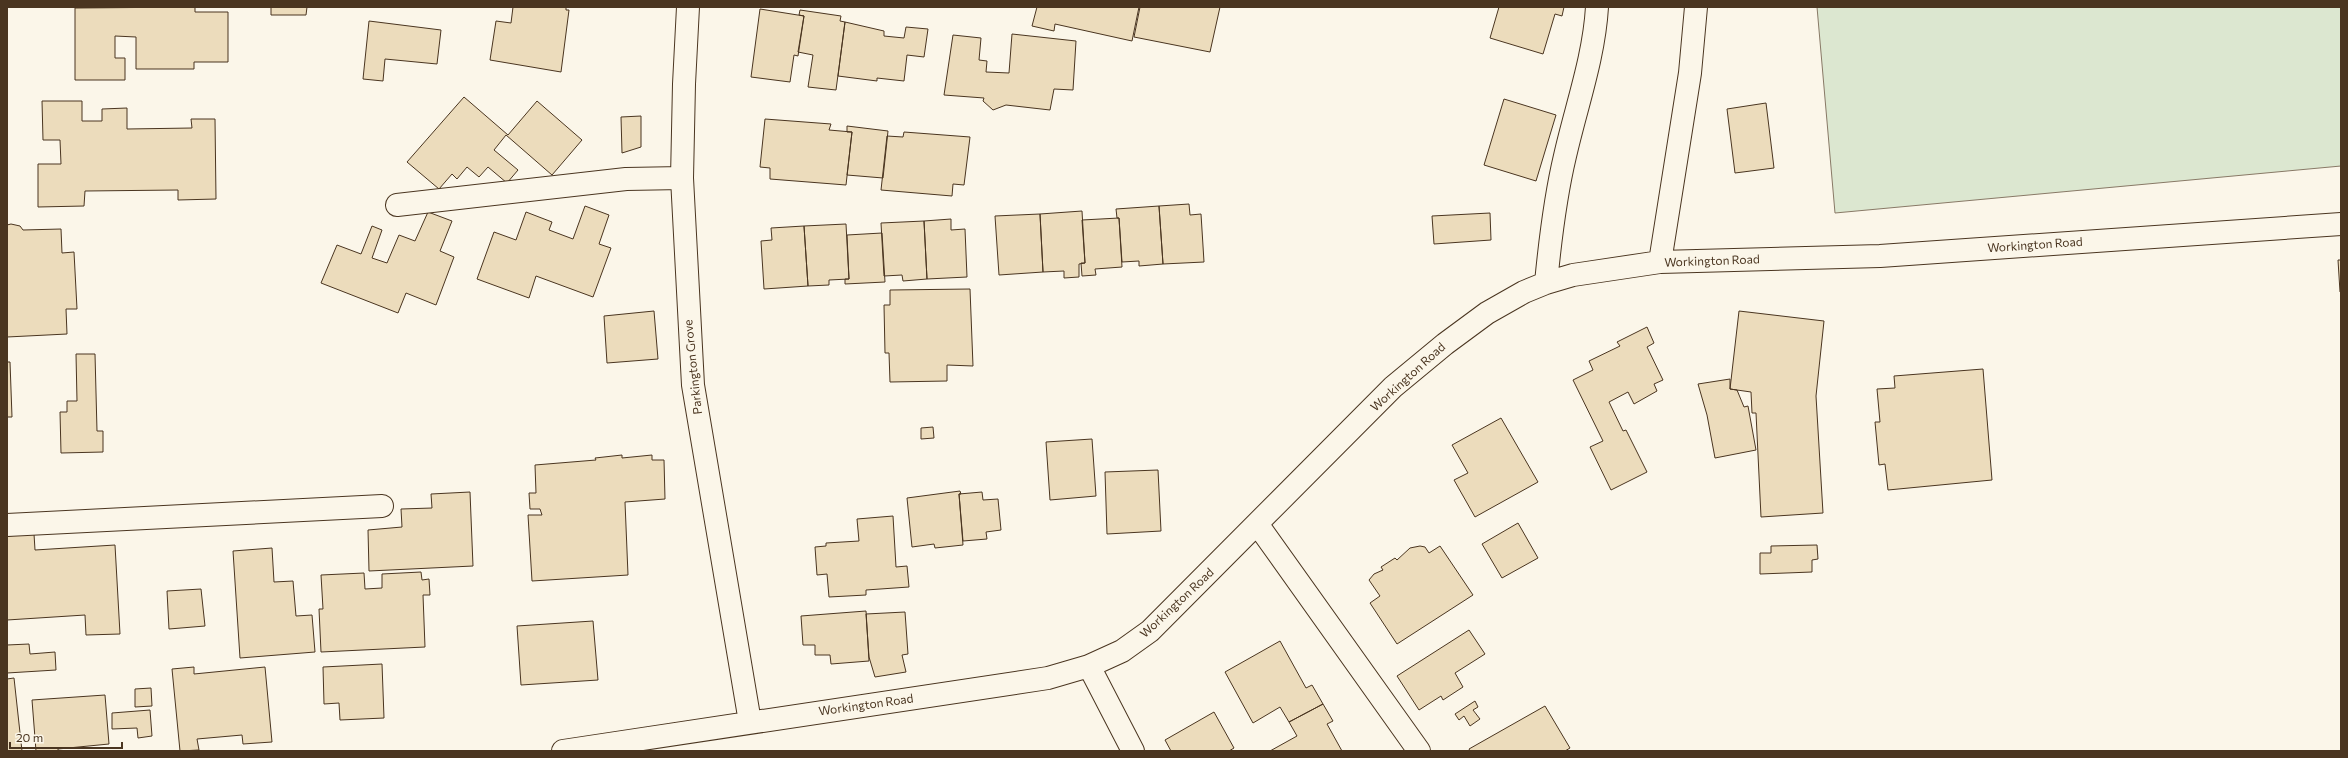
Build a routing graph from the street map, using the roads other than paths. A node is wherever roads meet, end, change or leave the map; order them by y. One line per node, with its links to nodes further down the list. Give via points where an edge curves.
1 (688, 7): 4 (street, Parkington Grove)
2 (1597, 7): 8 (street, via 1595,32 1564,157 1551,233)
3 (1696, 7): 7 (street, via 1690,73)
4 (682, 178): 5 (street, via 626,179); 13 (street, Parkington Grove, via 693,385)
5 (397, 205)
6 (2341, 224): 7 (street, Workington Road, via 1880,256)
7 (1660, 262): 8 (street, Workington Road, via 1573,275)
8 (1546, 283): 11 (street, Workington Road, via 1487,313 1399,382)
9 (382, 506): 10 (street)
10 (7, 525)
11 (1258, 525): 12 (street, Workington Road, via 1150,631 1122,651); 16 (street)
12 (1089, 666): 13 (street, Workington Road, via 1048,678); 15 (street)
13 (750, 722): 14 (street, Workington Road)
14 (563, 751)
15 (1133, 751)
16 (1419, 751)

